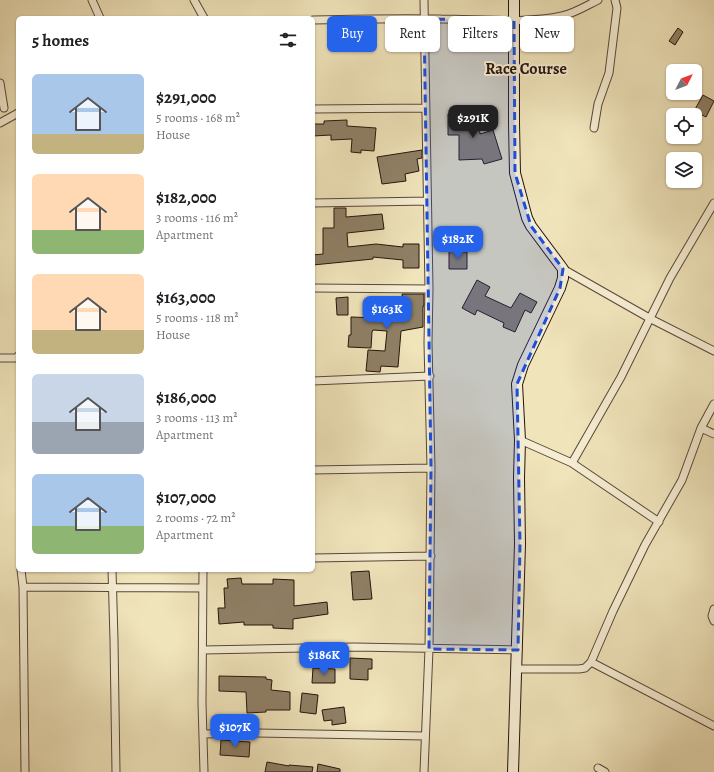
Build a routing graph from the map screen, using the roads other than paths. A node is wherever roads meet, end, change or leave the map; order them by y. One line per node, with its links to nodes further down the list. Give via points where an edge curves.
1 (92, 0): 7 (street)
2 (194, 0): 8 (street)
3 (424, 0): 9 (street)
4 (514, 0): 13 (street)
5 (598, 0): 13 (street, via 562,16)
6 (615, 0): 22 (street, via 617,8 609,73 598,104)
7 (99, 16)
8 (203, 16)
9 (424, 16)
10 (385, 19): 12 (street)
11 (440, 19): 13 (street)
12 (315, 20)
13 (514, 20): 26 (street, via 515,173 527,218)
14 (425, 52): 17 (street)
15 (0, 83): 16 (street)
16 (2, 107): 19 (street)
17 (426, 108): 18 (street); 23 (street)
18 (315, 109)
19 (16, 114)
20 (16, 115): 21 (street)
21 (0, 123)
22 (594, 128)
23 (427, 201): 24 (street); 28 (street)
24 (315, 203)
25 (714, 203): 29 (street, via 670,278)
26 (563, 270): 29 (street); 38 (street, via 560,288 523,365 517,384)
27 (315, 288): 28 (street)
28 (429, 289): 33 (street)
29 (651, 319): 30 (street); 39 (street)
30 (714, 351)
31 (0, 358): 32 (street)
32 (16, 358)
33 (430, 376): 34 (street); 40 (street)
34 (315, 381)
35 (714, 404): 36 (street)
36 (701, 428): 37 (street); 42 (street, via 682,480)
37 (714, 434)
38 (520, 440): 39 (street); 55 (street)
39 (572, 463): 42 (street)
40 (431, 468): 41 (street); 43 (street)
41 (315, 470)
42 (659, 522): 56 (street, via 645,544)
43 (431, 556): 44 (street); 53 (street)
44 (315, 558)
45 (21, 572): 48 (street)
46 (112, 572): 49 (street)
47 (203, 572): 50 (street)
48 (23, 587): 49 (street); 62 (street)
49 (112, 587): 50 (street); 63 (street)
50 (203, 588): 54 (street)
51 (714, 609): 52 (street)
52 (714, 621)
53 (429, 649): 54 (street, via 354,647); 55 (street); 60 (street)
54 (203, 650): 59 (street)
55 (518, 650): 57 (street)
56 (592, 662): 57 (street, via 579,669); 58 (street)
57 (517, 669): 66 (street)
58 (714, 726)
59 (203, 734): 60 (street); 64 (street)
60 (425, 736): 65 (street)
61 (598, 768): 67 (street)
62 (25, 772)
63 (116, 772)
64 (204, 772)
65 (424, 772)
66 (514, 772)
67 (605, 772)

